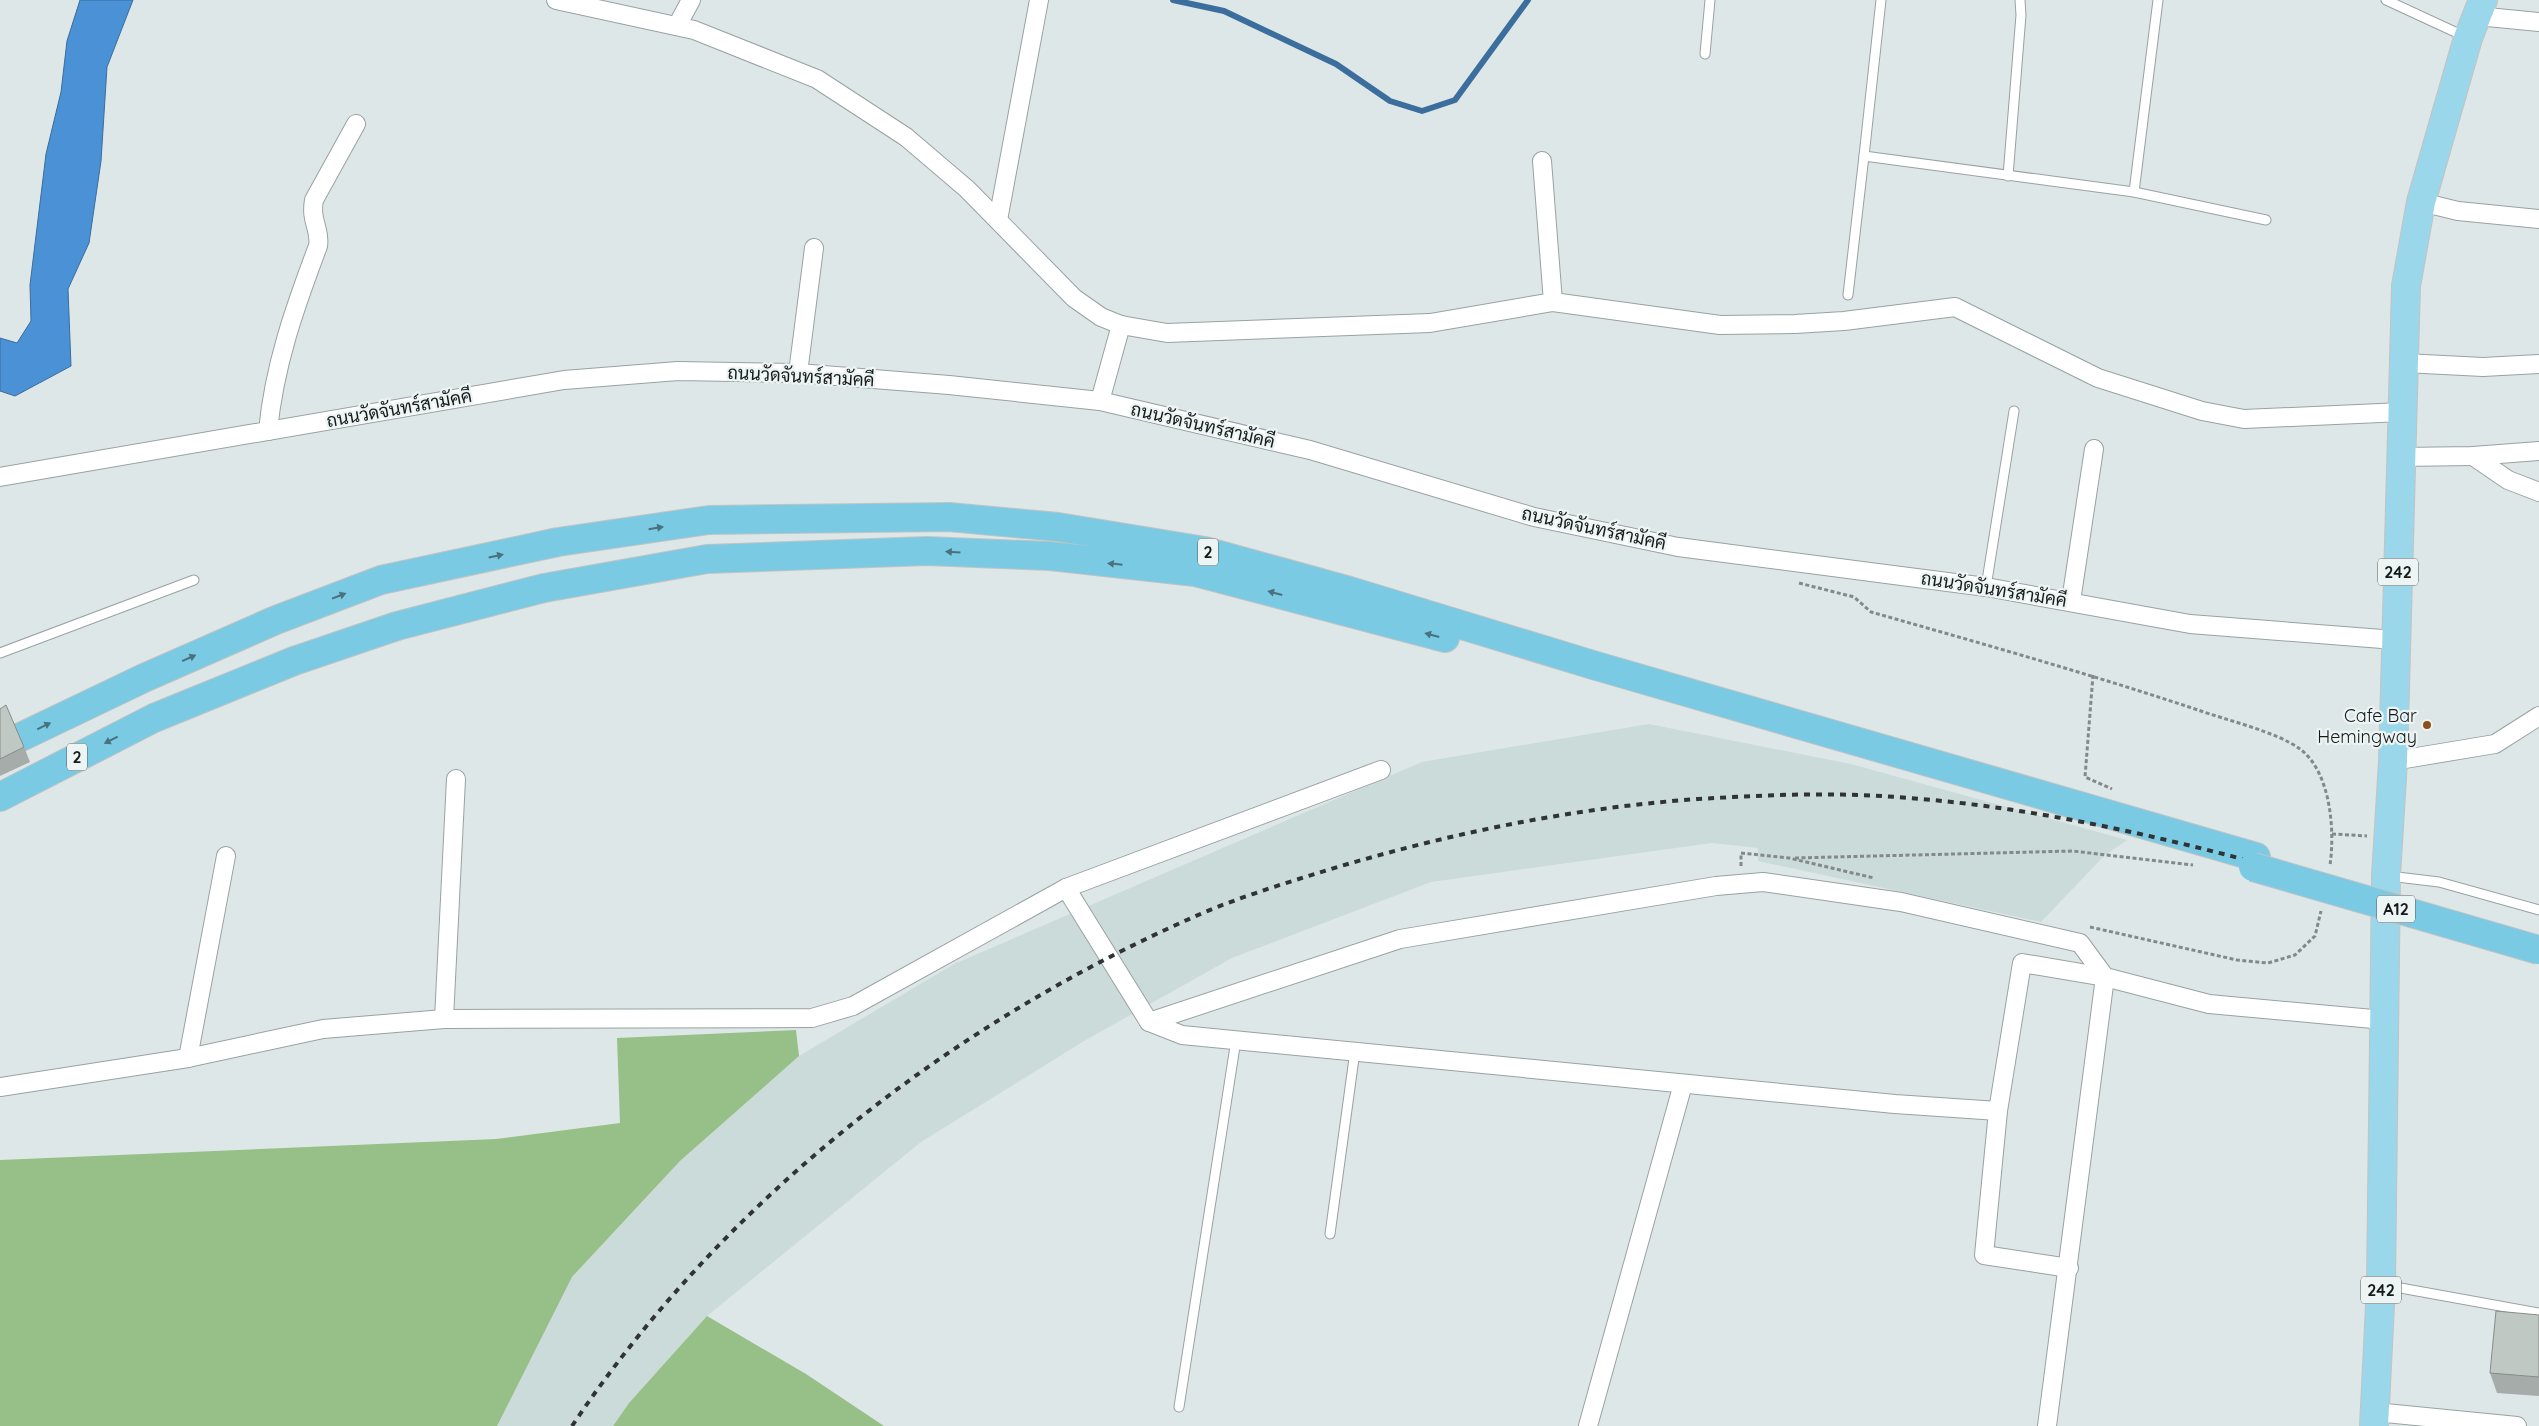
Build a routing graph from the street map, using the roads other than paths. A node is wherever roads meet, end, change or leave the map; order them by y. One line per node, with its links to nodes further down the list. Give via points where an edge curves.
1 (556, 0): 11 (street)
2 (691, 0): 11 (street)
3 (1039, 0): 20 (street)
4 (1710, 0): 12 (lane)
5 (1881, 0): 14 (lane)
6 (2020, 0): 16 (lane)
7 (2158, 0): 17 (lane)
8 (2386, 0): 9 (lane)
9 (2476, 18): 10 (street); 18 (main road, 242)
10 (2539, 22)
11 (677, 26): 20 (street, via 817,79 906,137)
12 (1705, 54)
13 (356, 124): 32 (street, via 314,200 313,224 320,236 275,376)
14 (1864, 156): 16 (lane); 23 (lane)
15 (1542, 162): 24 (street)
16 (2008, 176): 17 (lane)
17 (2134, 192): 21 (lane)
18 (2421, 202): 19 (street, via 2458,210); 26 (main road, 242, via 2406,286)
19 (2539, 219)
20 (998, 220): 25 (street, via 1074,298 1101,317)
21 (2266, 220)
22 (814, 248): 28 (street)
23 (1848, 295)
24 (1552, 302): 25 (street, via 1430,323 1167,333); 31 (street, via 1720,325 1844,321 1956,307 2098,378 2202,411 2244,419)
25 (1121, 325): 29 (street)
26 (2404, 363): 27 (street, via 2483,368); 31 (main road, 242)
27 (2539, 364)
28 (798, 374): 29 (street, ถนนวัดจันทร์สามัคคี); 32 (street, ถนนวัดจันทร์สามัคคี, via 678,371 564,380)
29 (1100, 401): 40 (street, ถนนวัดจันทร์สามัคคี, via 1310,450 1554,521 1678,546)
30 (2014, 411): 40 (lane)
31 (2402, 412): 36 (main road, 242)
32 (268, 431): 37 (street, ถนนวัดจันทร์สามัคคี)
33 (2094, 449): 41 (street)
34 (2539, 451): 35 (street)
35 (2473, 456): 36 (street); 38 (street, via 2508,480)
36 (2401, 457): 42 (main road, 242)
37 (0, 477)
38 (2539, 492)
39 (194, 580): 43 (lane)
40 (1986, 587): 41 (street, ถนนวัดจันทร์สามัคคี)
41 (2071, 601): 42 (street, ถนนวัดจันทร์สามัคคี, via 2190,624)
42 (2396, 640): 46 (main road, 242)
43 (0, 652)
44 (2539, 716): 46 (street, via 2495,744)
45 (0, 747): 51 (highway, 2, one-way to 51, via 276,620 381,580 558,542 710,520 949,517 1058,527 1205,551 1350,590)
46 (2393, 760): 52 (main road, 242)
47 (1381, 770): 53 (street)
48 (456, 779): 58 (street)
49 (0, 797): 51 (highway, 2, one-way to 49, via 2111,829 1582,674 1195,572 1050,556 927,551 707,559 544,588 406,624 294,661 154,718)
50 (226, 856): 63 (street)
51 (2255, 862): 55 (highway); 56 (highway, A12, bridge)
52 (2386, 876): 54 (lane, via 2439,882); 59 (main road, 242)
53 (1066, 888): 58 (street, via 853,1006 812,1018); 60 (street)
54 (2539, 910)
55 (2539, 940)
56 (2539, 950)
57 (2105, 977): 59 (street, via 2209,1004); 60 (street, via 2080,943 1901,902 1763,882 1400,939); 66 (street, via 2022,963); 68 (street)
58 (444, 1019): 63 (street, via 323,1029)
59 (2384, 1020): 69 (main road, 242)
60 (1149, 1022): 61 (street, via 1182,1035)
61 (1236, 1040): 62 (street); 71 (lane)
62 (1355, 1050): 64 (street); 67 (lane)
63 (188, 1058): 65 (street)
64 (1683, 1084): 66 (street); 73 (street)
65 (0, 1087)
66 (1998, 1111): 68 (street, via 1984,1255)
67 (1330, 1234)
68 (2068, 1268): 74 (street)
69 (2381, 1285): 70 (lane); 72 (main road, 242)
70 (2539, 1314)
71 (1179, 1406)
72 (2375, 1419): 75 (street)
73 (1588, 1426)
74 (2047, 1426)
75 (2517, 1426)

